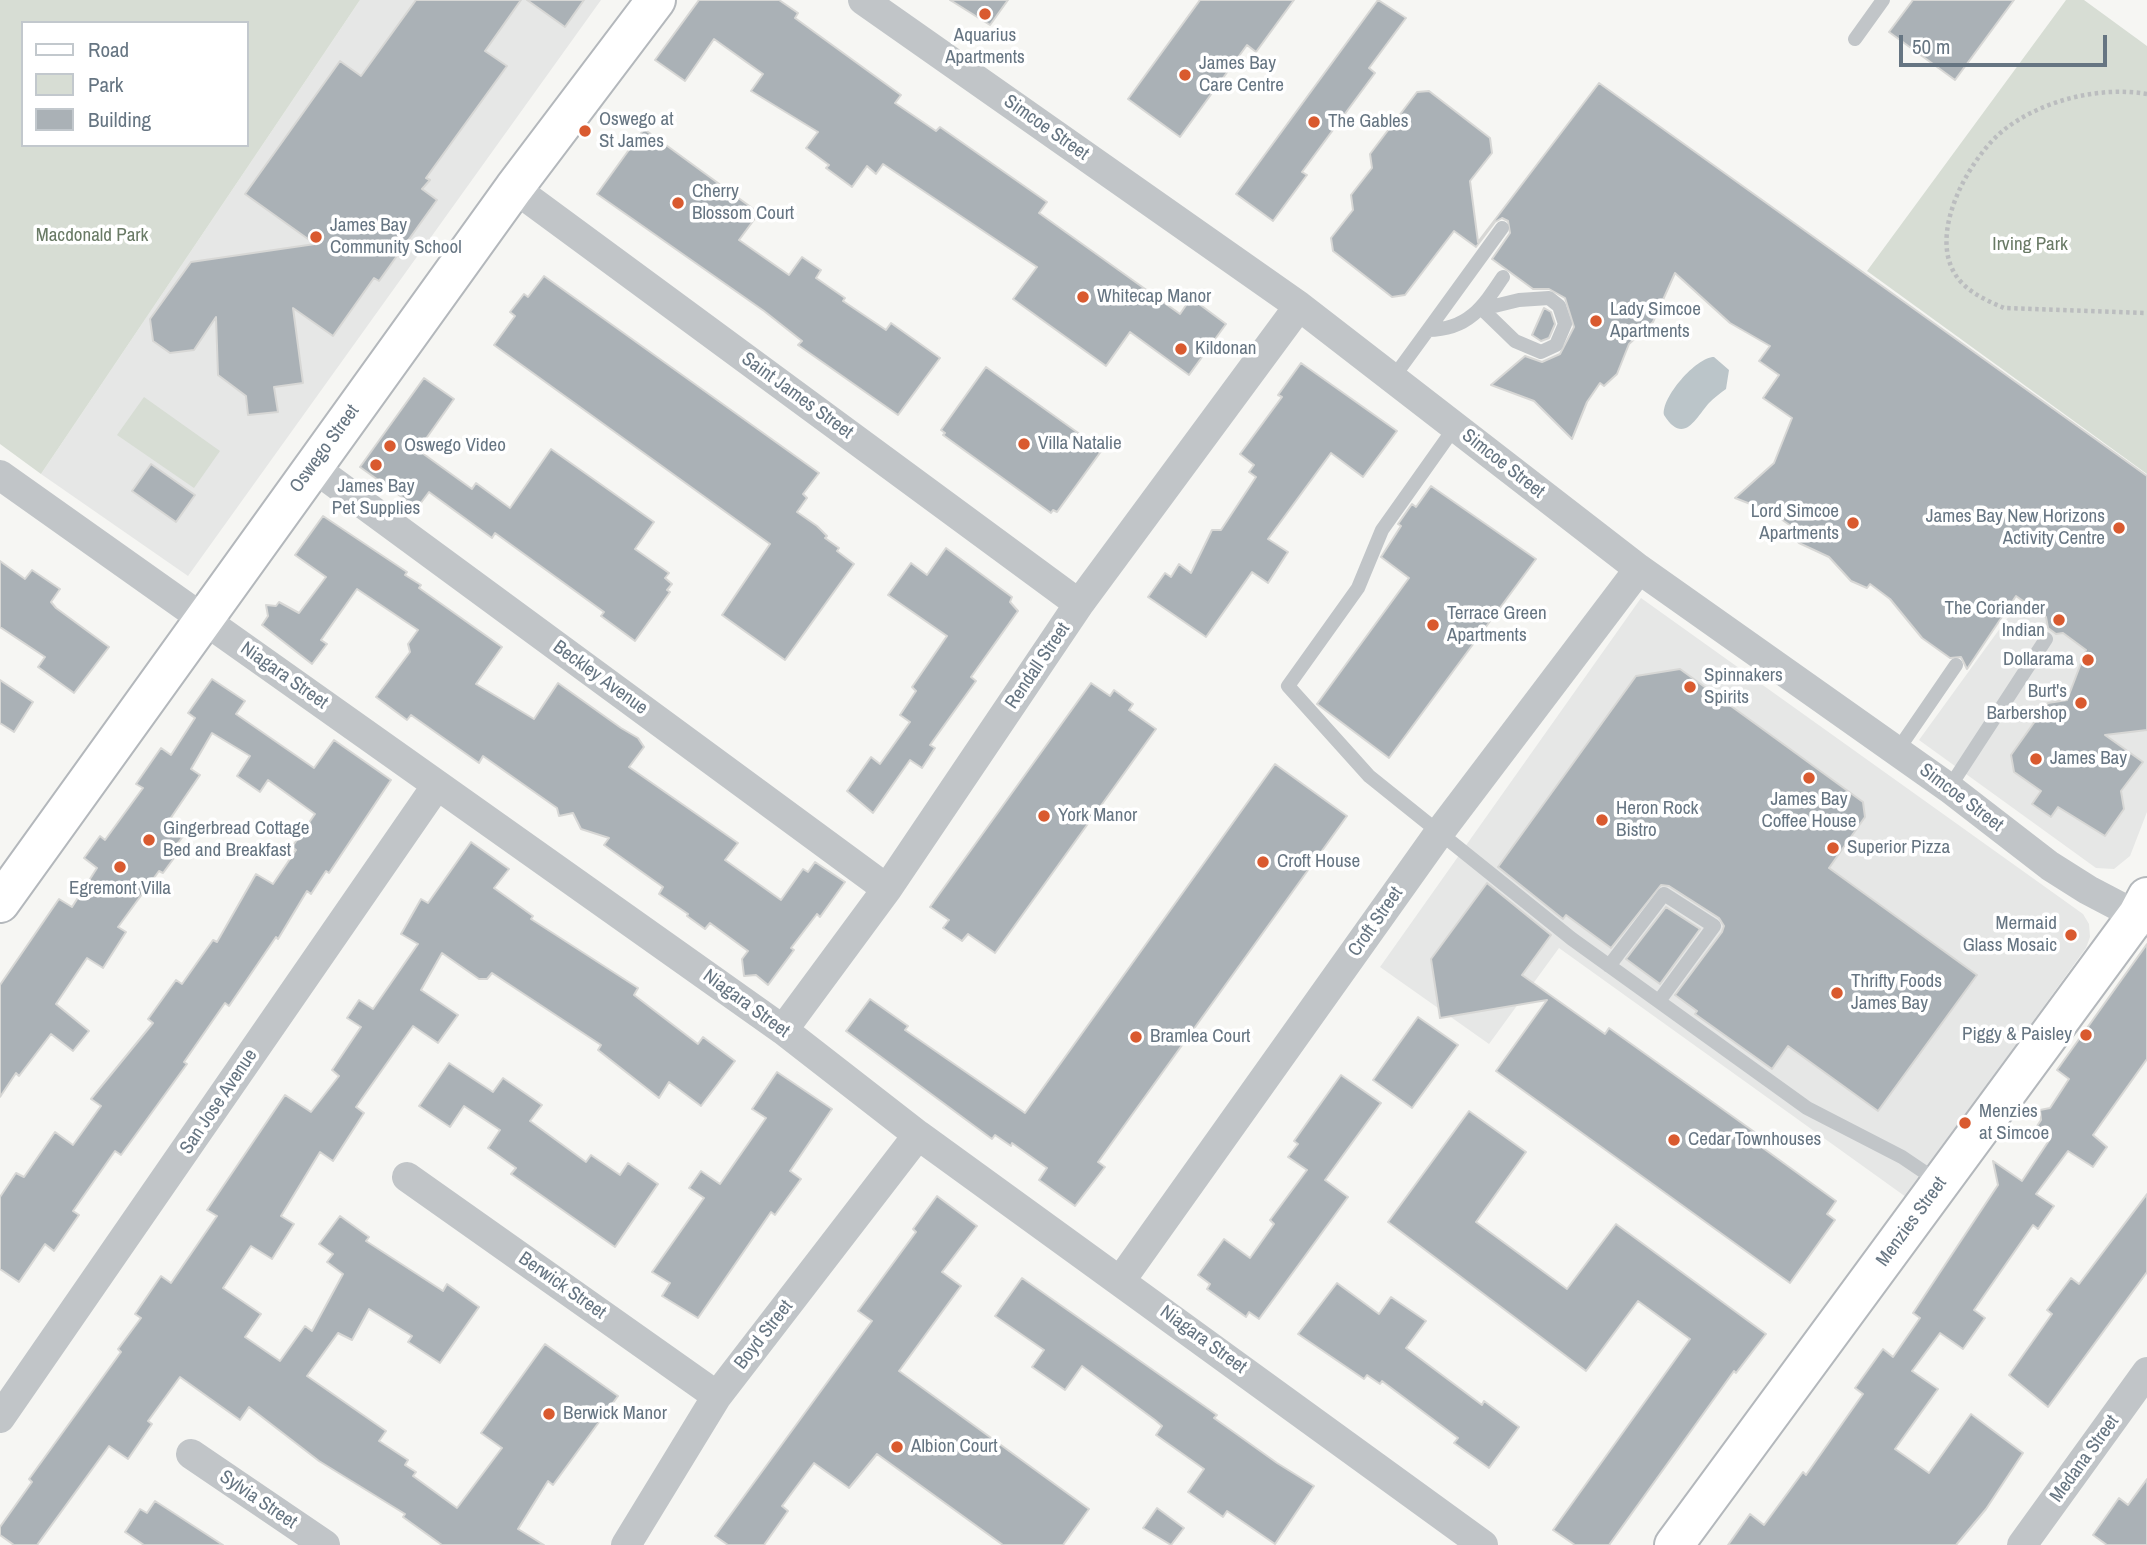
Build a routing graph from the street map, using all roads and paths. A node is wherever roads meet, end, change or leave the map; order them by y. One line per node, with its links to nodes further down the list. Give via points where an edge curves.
1 (656, 0): 6 (street, Oswego Street)
2 (863, 0): 9 (street, Simcoe Street)
3 (1883, 0): 4 (lane)
4 (1854, 39)
5 (2147, 94): 11 (path, via 2099,93 2061,101 2004,130 1982,151 1962,181 1951,208 1947,244 1961,283 2004,308)
6 (514, 188): 15 (street, Oswego Street); 18 (street, Saint James Street)
7 (1502, 228): 12 (lane)
8 (1503, 277): 10 (lane)
9 (1299, 306): 13 (street, Simcoe Street); 18 (street, Rendall Street)
10 (1482, 309): 10 (lane, via 1549,299 1559,306 1565,324 1556,345 1541,352 1515,341); 12 (lane, via 1449,330)
11 (2147, 313)
12 (1428, 330): 13 (lane)
13 (1392, 378): 14 (street, Simcoe Street)
14 (1455, 427): 17 (street, Simcoe Street); 25 (lane, via 1382,530 1358,588 1288,686 1369,776)
15 (313, 467): 19 (street, Oswego Street); 26 (street, Beckley Avenue)
16 (0, 475): 19 (street, Niagara Street)
17 (1639, 569): 22 (street, Simcoe Street); 25 (street, Croft Street)
18 (1079, 604): 26 (street, Rendall Street)
19 (203, 618): 23 (street, Niagara Street); 27 (street, Oswego Street)
20 (2046, 639): 24 (lane)
21 (1956, 665): 22 (lane)
22 (1896, 751): 24 (street, Simcoe Street)
23 (437, 785): 31 (street, Niagara Street); 38 (street, San Jose Avenue)
24 (1949, 788): 28 (street, Simcoe Street, via 2088,890)
25 (1439, 833): 29 (lane); 35 (street, Croft Street)
26 (887, 888): 31 (street, Rendall Street)
27 (0, 903)
28 (2145, 911): 34 (street, Menzies Street)
29 (1609, 965): 30 (lane); 30 (lane, via 1664,894 1714,926)
30 (1659, 1001): 34 (lane, via 1807,1108 1902,1157)
31 (783, 1030): 32 (street, Niagara Street)
32 (918, 1135): 35 (street, Niagara Street); 37 (street, Boyd Street)
33 (407, 1177): 37 (street, Berwick Street)
34 (1940, 1183): 43 (street, Menzies Street)
35 (1121, 1280): 42 (street, Niagara Street)
36 (2147, 1372): 44 (street, Medana Street)
37 (717, 1396): 40 (street, Boyd Street)
38 (0, 1418)
39 (191, 1454): 41 (street, Sylvia Street)
40 (633, 1543)
41 (324, 1545)
42 (1483, 1545)
43 (1674, 1545)
44 (2022, 1545)

